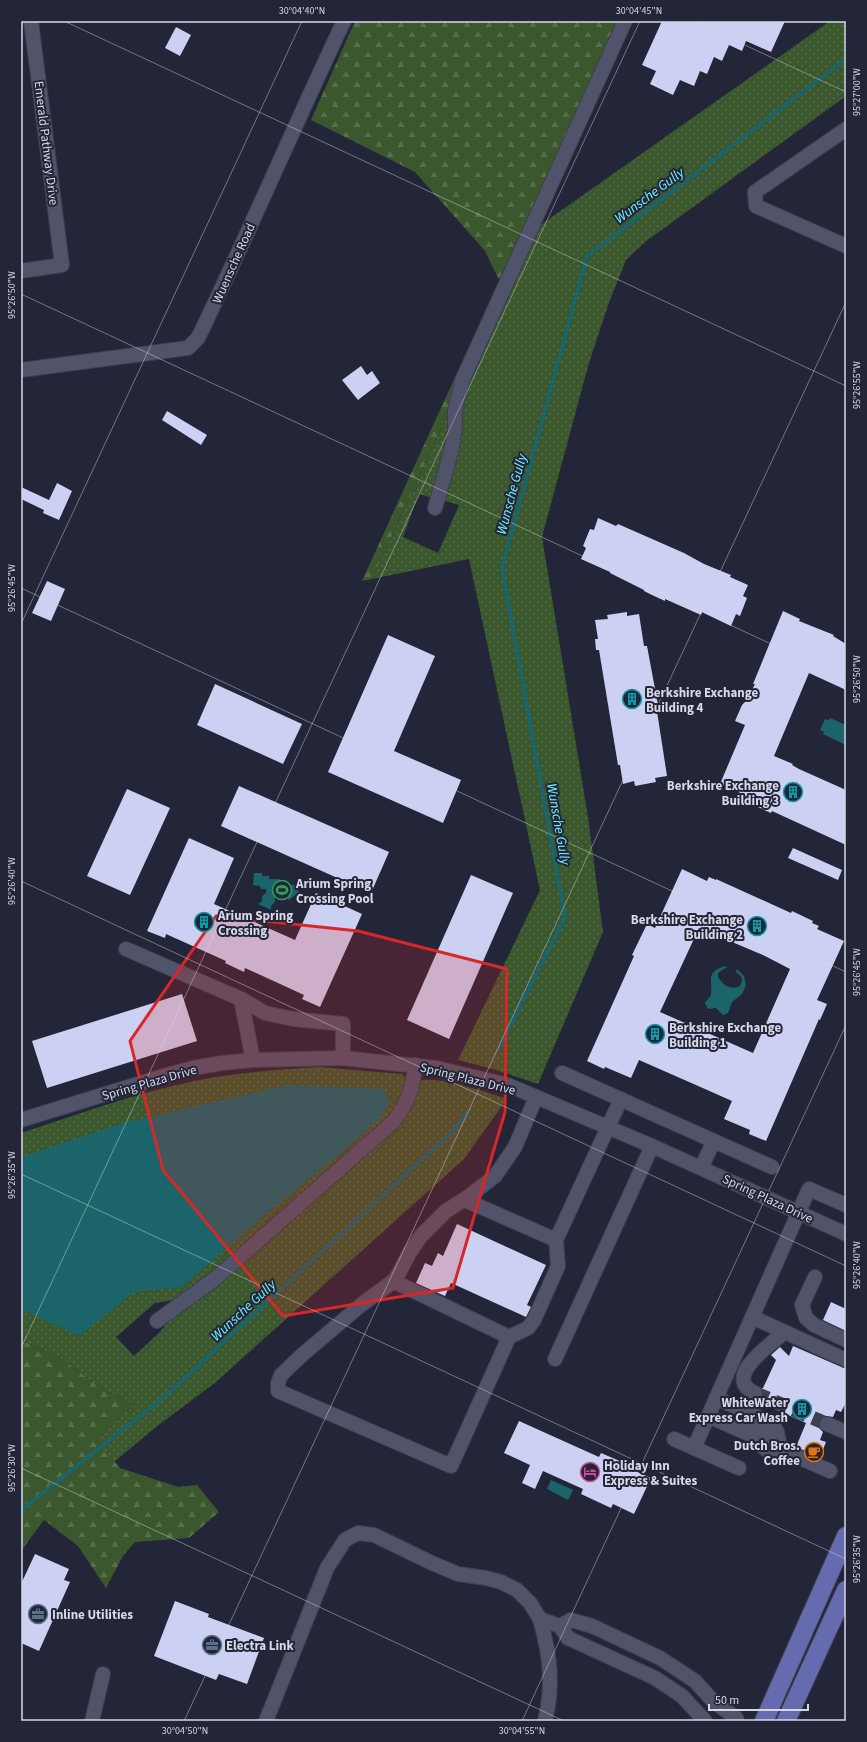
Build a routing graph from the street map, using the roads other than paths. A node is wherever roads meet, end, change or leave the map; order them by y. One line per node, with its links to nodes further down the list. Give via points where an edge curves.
1 (31, 21): 6 (street, Emerald Pathway Drive, via 62,265)
2 (344, 21): 7 (street, Wuensche Road, via 221,291 193,344 188,348)
3 (625, 21): 8 (street, via 462,381 455,410 451,452)
4 (846, 129): 5 (street, via 755,192 756,206)
5 (846, 246)
6 (21, 270)
7 (21, 370)
8 (435, 508)
9 (126, 949): 10 (street)
10 (241, 999): 11 (street, via 265,1013 293,1019 343,1024); 12 (street)
11 (343, 1058): 12 (street, Spring Plaza Drive); 13 (street, Spring Plaza Drive)
12 (253, 1060): 17 (street, Spring Plaza Drive, via 193,1068)
13 (416, 1065): 15 (street, Spring Plaza Drive, via 508,1085); 31 (street, via 410,1096 393,1122 216,1278)
14 (562, 1073): 16 (street)
15 (536, 1097): 18 (street, Spring Plaza Drive); 23 (street, via 515,1147 495,1176)
16 (621, 1100): 18 (street); 19 (street)
17 (21, 1120)
18 (608, 1127): 20 (street, Spring Plaza Drive); 27 (street)
19 (714, 1141): 21 (street); 22 (street)
20 (652, 1146): 22 (street, Spring Plaza Drive); 35 (street)
21 (772, 1167)
22 (701, 1168): 25 (street, Spring Plaza Drive)
23 (465, 1200): 27 (street); 29 (street, via 446,1211 422,1236)
24 (846, 1205): 25 (street, via 809,1189)
25 (799, 1212): 26 (street, Spring Plaza Drive); 30 (street)
26 (846, 1234)
27 (556, 1240): 33 (street, via 558,1266 534,1320 528,1328)
28 (814, 1278): 34 (street, via 802,1304 806,1318 814,1325)
29 (393, 1281): 33 (street); 33 (street, via 332,1329 281,1375 278,1391 451,1466)
30 (752, 1317): 32 (street); 38 (street)
31 (157, 1322)
32 (785, 1332): 36 (street); 37 (street, via 750,1363 742,1378 744,1384)
33 (508, 1337)
34 (846, 1340)
35 (555, 1359)
36 (846, 1360)
37 (755, 1392)
38 (712, 1407): 42 (street); 43 (street, via 756,1438 762,1448 775,1452); 43 (street, via 773,1424)
39 (827, 1424): 40 (street)
40 (846, 1432)
41 (674, 1439): 42 (street)
42 (694, 1448): 44 (street)
43 (781, 1450): 45 (street)
44 (739, 1468)
45 (830, 1471)
46 (846, 1536): 56 (main road)
47 (846, 1590): 57 (main road)
48 (540, 1619): 49 (street); 52 (street, via 530,1603 517,1590 501,1582 458,1574 374,1535 358,1533 345,1540 328,1568); 53 (street, via 550,1665)
49 (560, 1626): 54 (street, via 568,1638 655,1678 682,1696); 55 (street, via 571,1620 592,1626 660,1658 695,1681)
50 (103, 1674): 51 (street)
51 (92, 1721)
52 (266, 1721)
53 (545, 1721)
54 (705, 1721)
55 (737, 1721)
56 (764, 1721)
57 (786, 1721)

